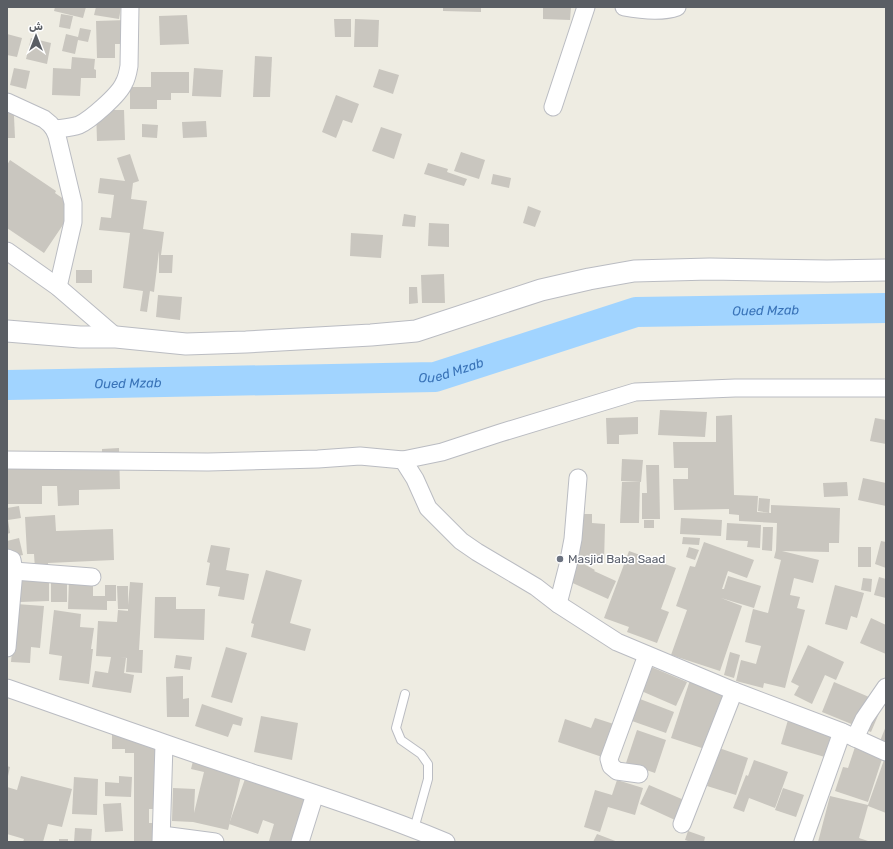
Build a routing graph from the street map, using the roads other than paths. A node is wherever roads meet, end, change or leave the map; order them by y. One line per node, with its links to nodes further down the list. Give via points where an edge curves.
1 (130, 7): 7 (street, via 130,66 121,90 80,124)
2 (586, 7): 6 (street)
3 (624, 7): 4 (street, via 653,11)
4 (677, 7)
5 (7, 102): 7 (street, via 44,119)
6 (553, 107)
7 (54, 129): 10 (street, via 74,212)
8 (7, 251): 10 (street)
9 (886, 270): 12 (street, via 634,271 541,290 416,331 186,344)
10 (58, 287): 12 (street)
11 (7, 331): 12 (street)
12 (116, 338)
13 (886, 388): 15 (street, via 735,388 635,392 442,452)
14 (7, 460): 15 (street, via 208,462 360,456)
15 (403, 460): 19 (street, via 428,508 461,541 536,586)
16 (578, 478): 19 (street, via 573,538)
17 (11, 565): 18 (street); 20 (street)
18 (92, 577)
19 (558, 604): 21 (street, via 617,642)
20 (7, 648)
21 (647, 655): 24 (street); 29 (street, via 609,759 611,766 617,771)
22 (886, 687): 26 (street, via 864,719)
23 (7, 688): 27 (street)
24 (734, 690): 26 (street); 31 (street)
25 (405, 694): 32 (lane, via 396,728 401,740 421,754 428,764 428,779)
26 (848, 735): 28 (street); 37 (street)
27 (164, 744): 30 (street); 33 (street)
28 (886, 752)
29 (639, 774)
30 (314, 794): 32 (street); 35 (street)
31 (682, 824)
32 (414, 829): 36 (street)
33 (162, 839): 34 (street)
34 (215, 842)
35 (300, 842)
36 (446, 842)
37 (803, 842)

